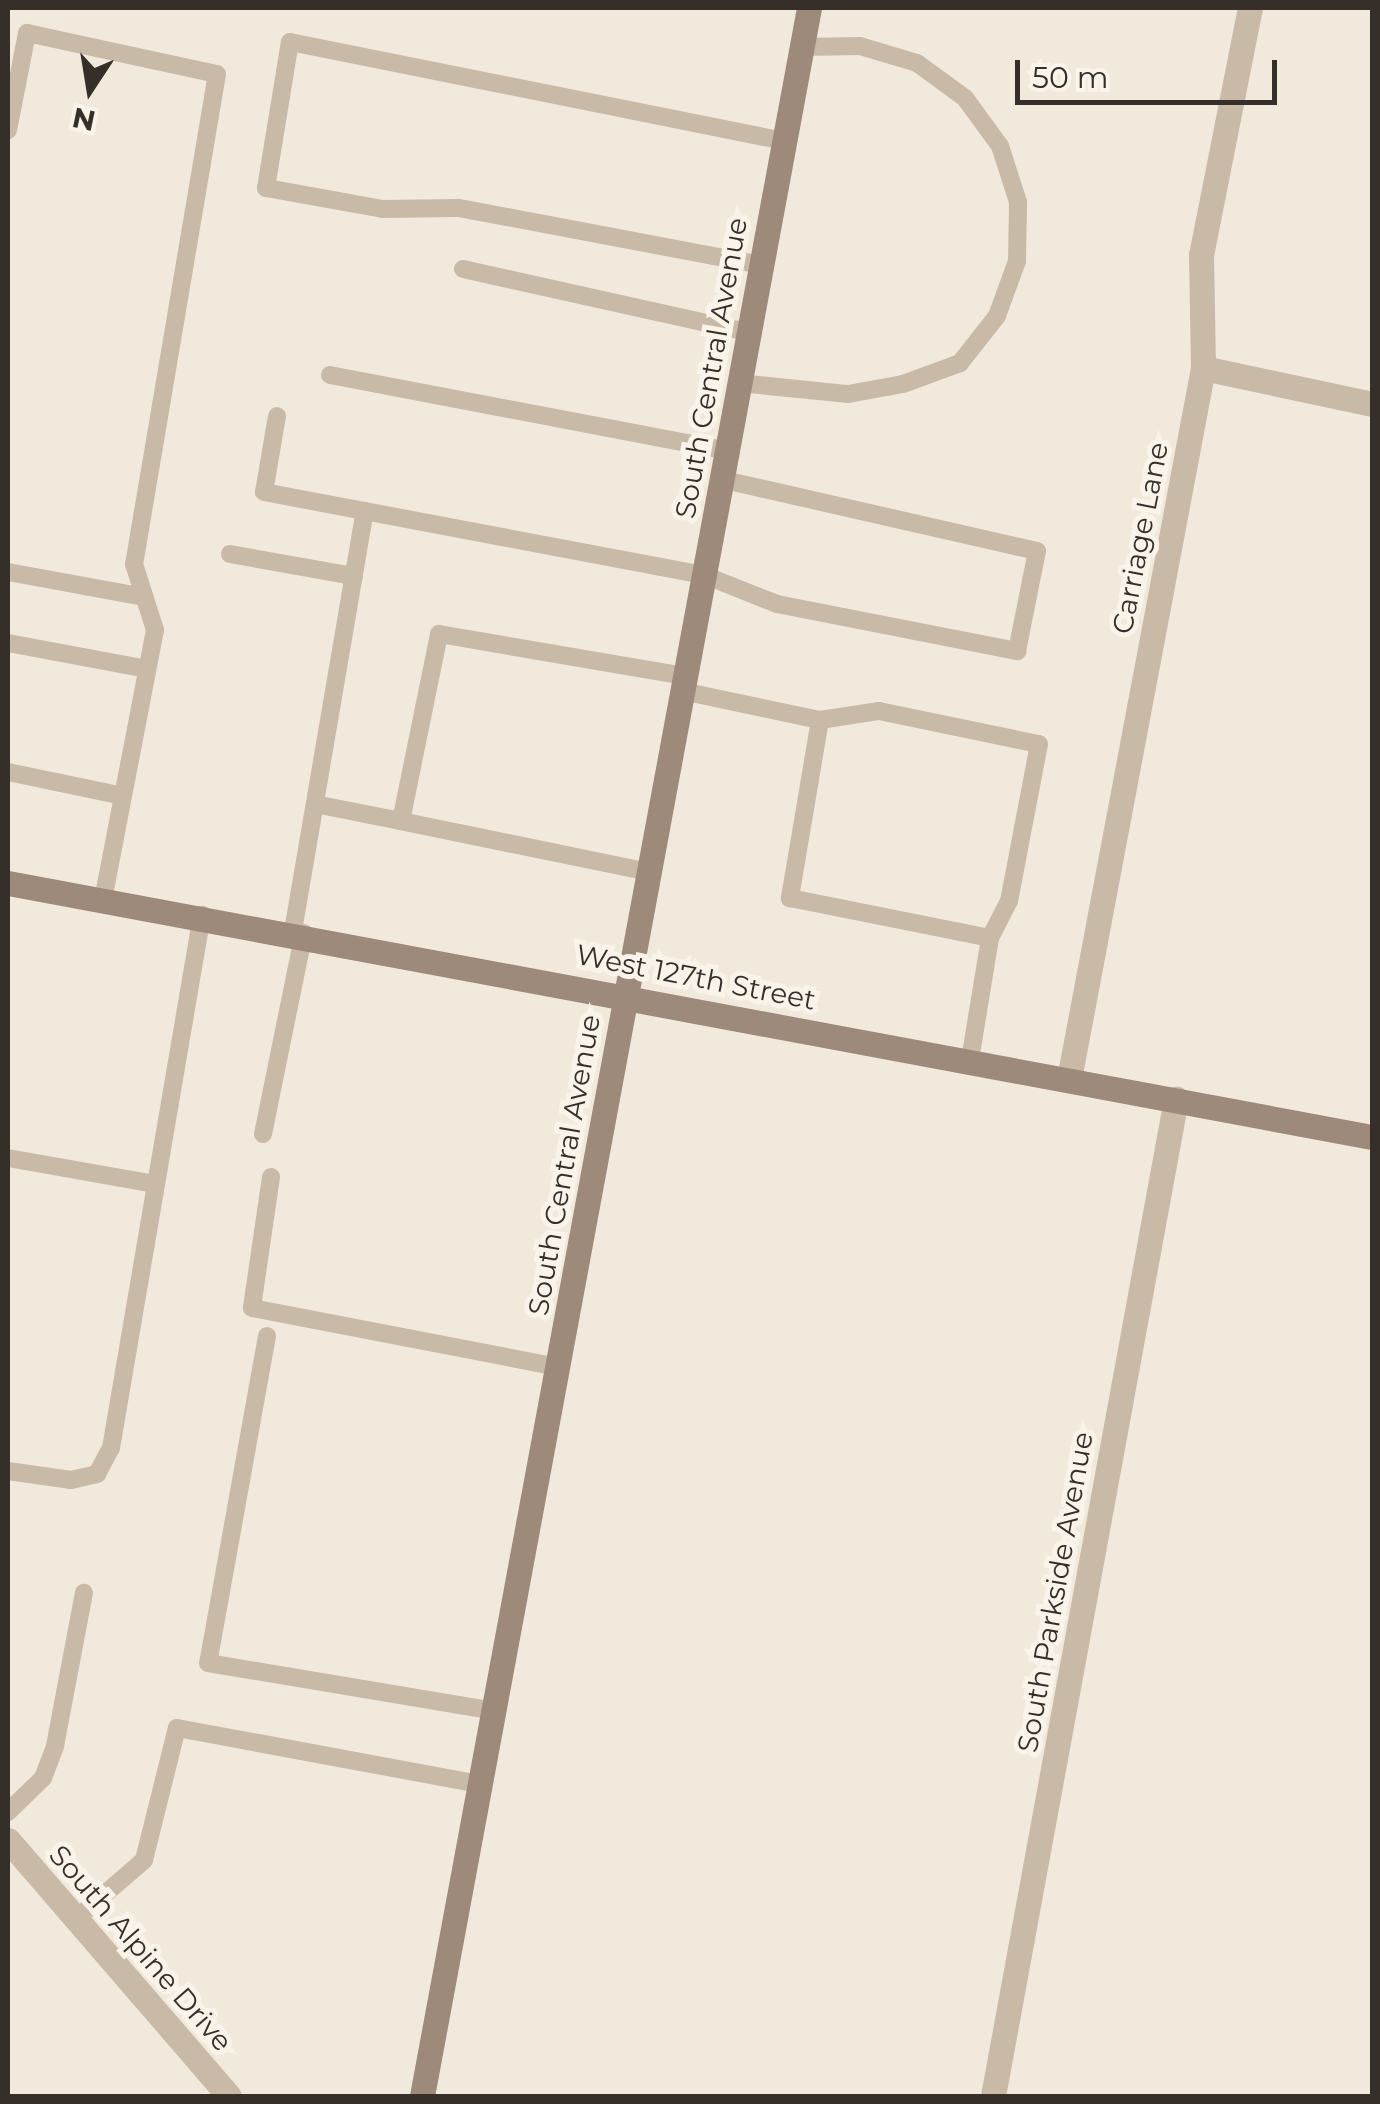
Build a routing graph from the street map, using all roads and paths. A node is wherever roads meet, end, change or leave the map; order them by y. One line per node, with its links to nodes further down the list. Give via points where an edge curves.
1 (808, 8): 3 (street, South Central Avenue)
2 (1250, 8): 9 (street, Carriage Lane, via 1201,255)
3 (801, 47): 5 (street, South Central Avenue); 11 (lane, via 860,46 917,63 965,98 1000,146 1018,202 1016,261 997,316 960,363 903,384 848,394)
4 (8, 130): 21 (lane, via 26,33 218,74 134,564)
5 (784, 141): 6 (street, South Central Avenue); 6 (lane, via 290,42 266,188 383,209 458,208)
6 (761, 265): 8 (street, South Central Avenue)
7 (462, 269): 8 (lane)
8 (748, 332): 11 (street, South Central Avenue)
9 (1203, 368): 12 (street); 38 (street, Carriage Lane)
10 (330, 374): 14 (lane)
11 (739, 383): 14 (street, South Central Avenue)
12 (1372, 404)
13 (277, 416): 16 (lane, via 264,492)
14 (726, 451): 15 (street, South Central Avenue)
15 (722, 479): 19 (street, South Central Avenue); 19 (lane, via 1036,551 1034,568 1017,650 777,604)
16 (365, 511): 19 (lane); 20 (lane)
17 (230, 554): 20 (lane)
18 (8, 572): 21 (lane)
19 (704, 575): 24 (street, South Central Avenue)
20 (354, 576): 28 (lane)
21 (144, 596): 23 (lane, via 155,630)
22 (8, 643): 23 (lane)
23 (147, 668): 27 (lane)
24 (684, 684): 25 (lane); 29 (lane, via 440,634); 30 (street, South Central Avenue)
25 (820, 720): 35 (lane, via 790,898); 35 (lane, via 879,711 1039,744 1010,901)
26 (8, 772): 27 (lane)
27 (123, 796): 32 (lane)
28 (315, 804): 29 (lane); 34 (lane)
29 (401, 821): 30 (lane)
30 (649, 872): 36 (street, South Central Avenue)
31 (8, 883): 32 (street, West 127th Street)
32 (103, 898): 33 (street, West 127th Street)
33 (202, 915): 34 (street, West 127th Street); 44 (lane)
34 (298, 932): 36 (street, West 127th Street); 40 (lane)
35 (990, 938): 37 (lane)
36 (626, 994): 37 (street, West 127th Street); 46 (street, South Central Avenue)
37 (970, 1060): 38 (street, West 127th Street)
38 (1069, 1079): 39 (street, West 127th Street)
39 (1176, 1099): 41 (street, West 127th Street); 56 (street, South Parkside Avenue)
40 (263, 1134)
41 (1372, 1137)
42 (8, 1158): 44 (lane)
43 (271, 1177): 46 (lane, via 252,1308)
44 (156, 1184): 47 (lane, via 111,1448 97,1474 71,1480)
45 (267, 1336): 49 (lane, via 208,1663)
46 (557, 1367): 49 (street, South Central Avenue)
47 (8, 1471)
48 (84, 1593): 51 (lane, via 55,1746 43,1778)
49 (494, 1711): 50 (street, South Central Avenue)
50 (480, 1784): 53 (lane, via 176,1728 144,1860); 55 (street, South Central Avenue)
51 (8, 1812)
52 (8, 1840): 53 (street, South Alpine Drive)
53 (76, 1919): 54 (street, South Alpine Drive)
54 (219, 2093)
55 (422, 2096)
56 (994, 2096)

